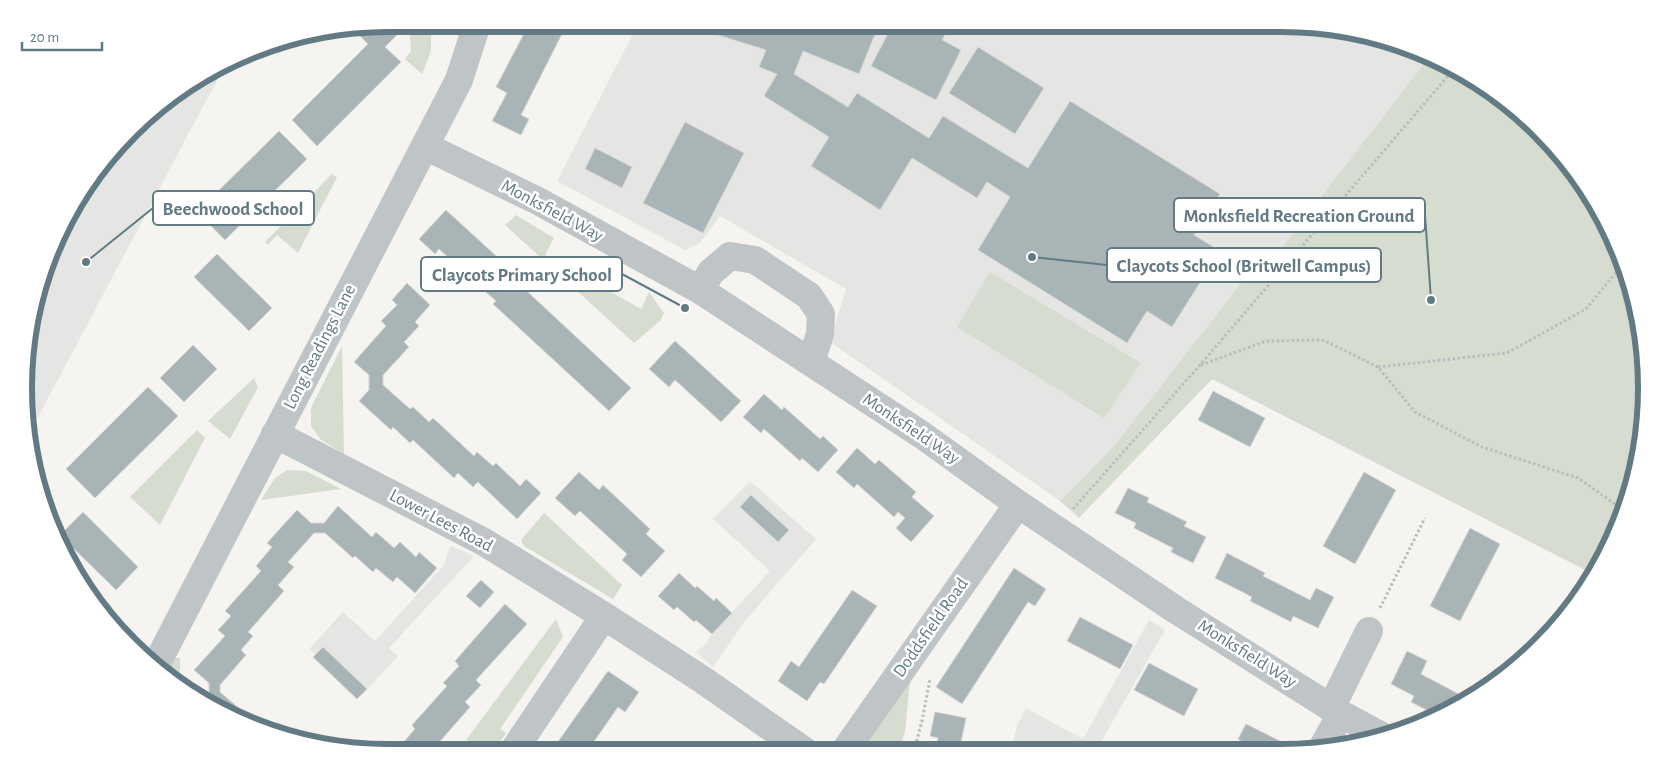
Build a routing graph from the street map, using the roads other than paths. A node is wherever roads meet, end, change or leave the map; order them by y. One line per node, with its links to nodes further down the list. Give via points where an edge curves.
1 (475, 32): 2 (street, Long Readings Lane, via 459,80)
2 (424, 146): 3 (street, Monksfield Way, via 538,202); 5 (street, Long Readings Lane)
3 (700, 290): 4 (street, Monksfield Way); 4 (street, via 711,272 730,256 755,260 809,296 821,314 820,334)
4 (811, 362): 6 (street, Monksfield Way, via 922,435)
5 (275, 434): 7 (street, Lower Lees Road, via 484,542); 9 (street, Long Readings Lane)
6 (1018, 504): 10 (street, Monksfield Way, via 1176,610); 15 (street, Doddsfield Road)
7 (604, 616): 13 (street); 14 (street, Lower Lees Road)
8 (1369, 631): 10 (street)
9 (159, 660)
10 (1336, 711): 11 (street, Monksfield Way); 12 (street)
11 (1375, 732)
12 (1324, 742)
13 (518, 744)
14 (795, 744)
15 (850, 744)

